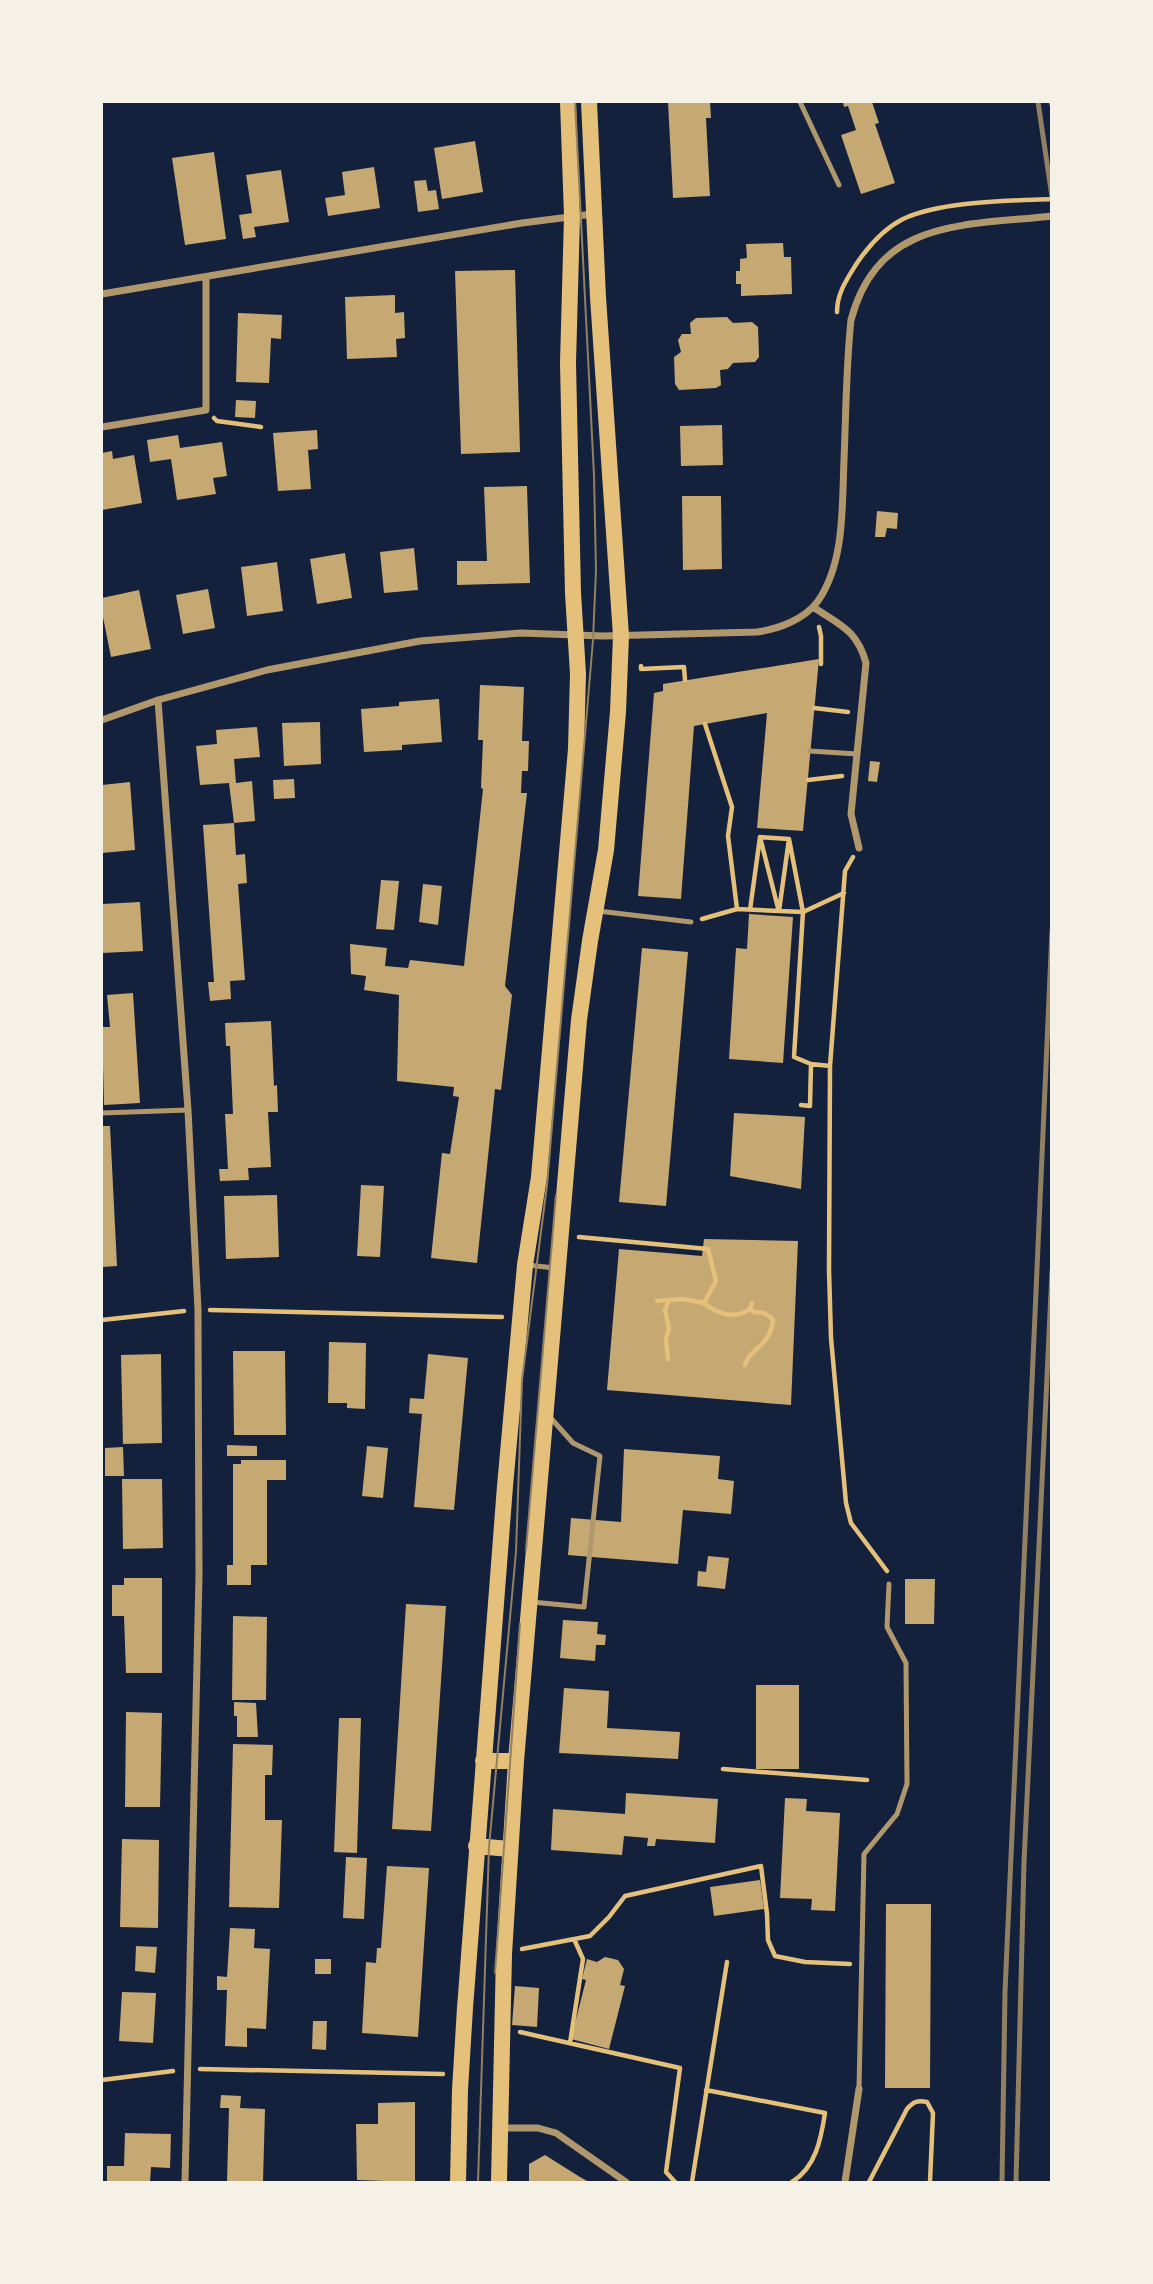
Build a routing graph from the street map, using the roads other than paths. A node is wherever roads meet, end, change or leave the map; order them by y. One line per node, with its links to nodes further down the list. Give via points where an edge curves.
1 (568, 102): 6 (main road)
2 (589, 102): 5 (main road)
3 (800, 102): 4 (lane)
4 (839, 185)
5 (594, 214): 6 (street); 13 (main road)
6 (572, 216): 8 (street); 12 (main road, via 568,363)
7 (1052, 216): 11 (street, via 923,235 889,253 869,274 850,320 837,547 828,584)
8 (206, 278): 9 (street); 10 (street, via 206,410)
9 (102, 294)
10 (102, 428)
11 (813, 607): 13 (street, via 780,626 757,632); 17 (street, via 861,644 866,663)
12 (577, 635): 13 (street); 14 (street, via 521,633 404,643 267,670); 23 (main road, via 576,749 563,911 539,1177)
13 (621, 636): 19 (main road, via 606,850)
14 (158, 700): 15 (street); 21 (street)
15 (102, 720)
16 (810, 751): 17 (lane)
17 (857, 754): 18 (street, via 851,814)
18 (859, 848)
19 (595, 911): 20 (lane); 24 (main road, via 579,1020)
20 (691, 922)
21 (188, 1110): 22 (lane); 34 (street, via 198,1310 200,1576)
22 (102, 1113)
23 (525, 1265): 24 (lane); 28 (main road)
24 (558, 1268): 25 (main road)
25 (545, 1411): 27 (main road); 27 (lane, via 573,1443 600,1455 584,1608)
26 (889, 1584): 32 (lane, via 887,1627 906,1663 908,1784 897,1814 863,1854)
27 (529, 1602): 29 (main road)
28 (483, 1761): 29 (main road); 30 (main road)
29 (516, 1761): 31 (main road)
30 (476, 1846): 31 (main road); 35 (main road)
31 (510, 1849): 33 (main road)
32 (859, 2089): 38 (street)
33 (499, 2128): 36 (main road); 37 (street, via 556,2133)
34 (185, 2182)
35 (458, 2182)
36 (499, 2182)
37 (626, 2182)
38 (845, 2182)

